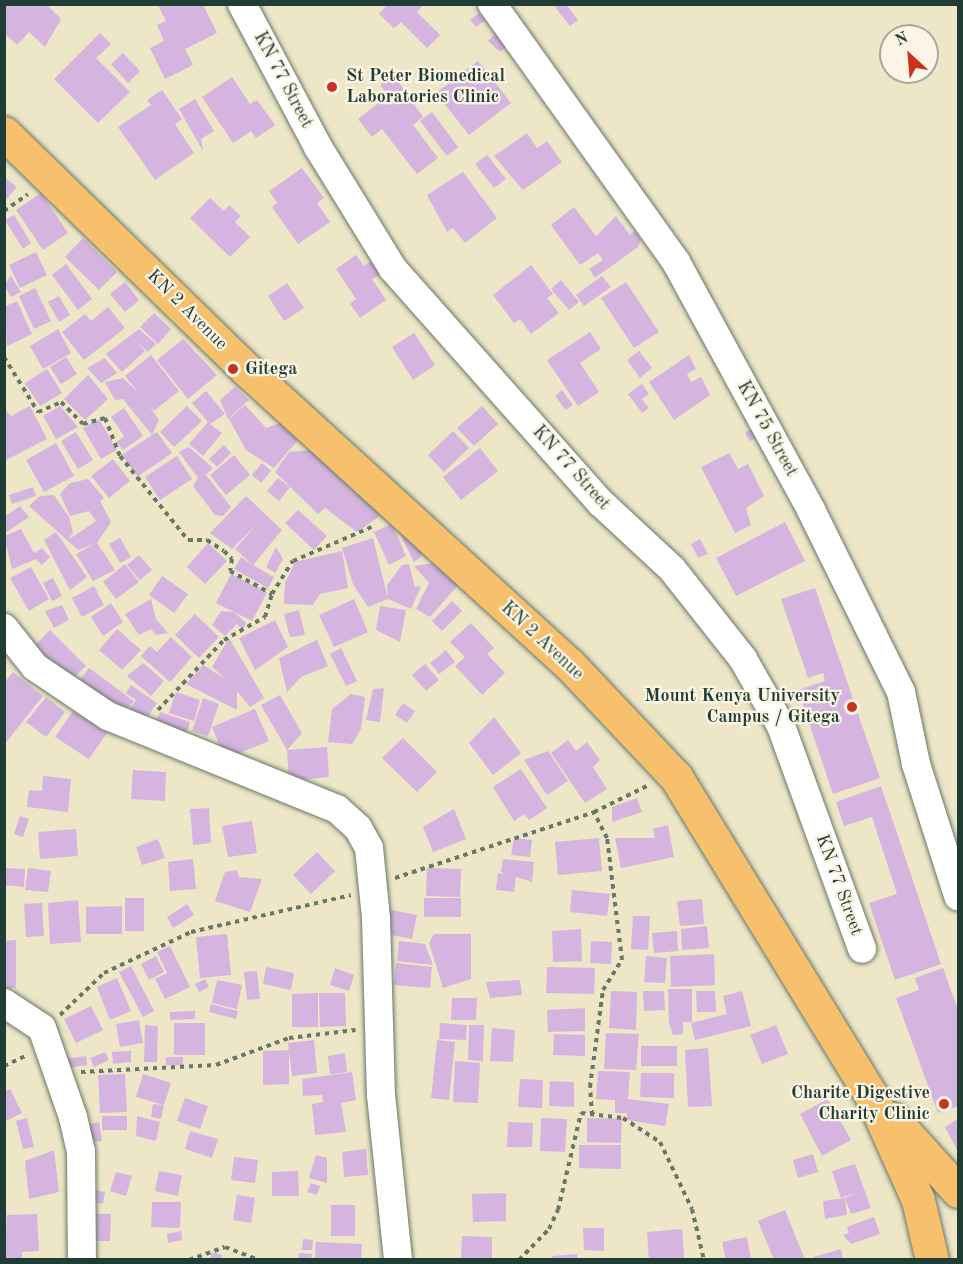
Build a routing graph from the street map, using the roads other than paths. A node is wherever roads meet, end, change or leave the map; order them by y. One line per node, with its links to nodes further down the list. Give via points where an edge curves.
1 (242, 4): 6 (street, KN 77 Street, via 318,147 393,269 601,503 672,569 743,658 781,726)
2 (492, 4): 5 (street, KN 75 Street, via 676,262 812,510 901,692 918,774)
3 (4, 133): 8 (main road, KN 2 Avenue, via 249,372 569,664 676,777)
4 (4, 628): 11 (street, via 35,667 145,735 337,809 369,848 381,1028 381,1095)
5 (958, 896)
6 (862, 949)
7 (4, 1003): 10 (street, via 28,1014 51,1044 81,1150)
8 (871, 1095): 9 (main road); 12 (main road, KN 2 Avenue, via 918,1200)
9 (958, 1191)
10 (82, 1260)
11 (398, 1260)
12 (932, 1260)

